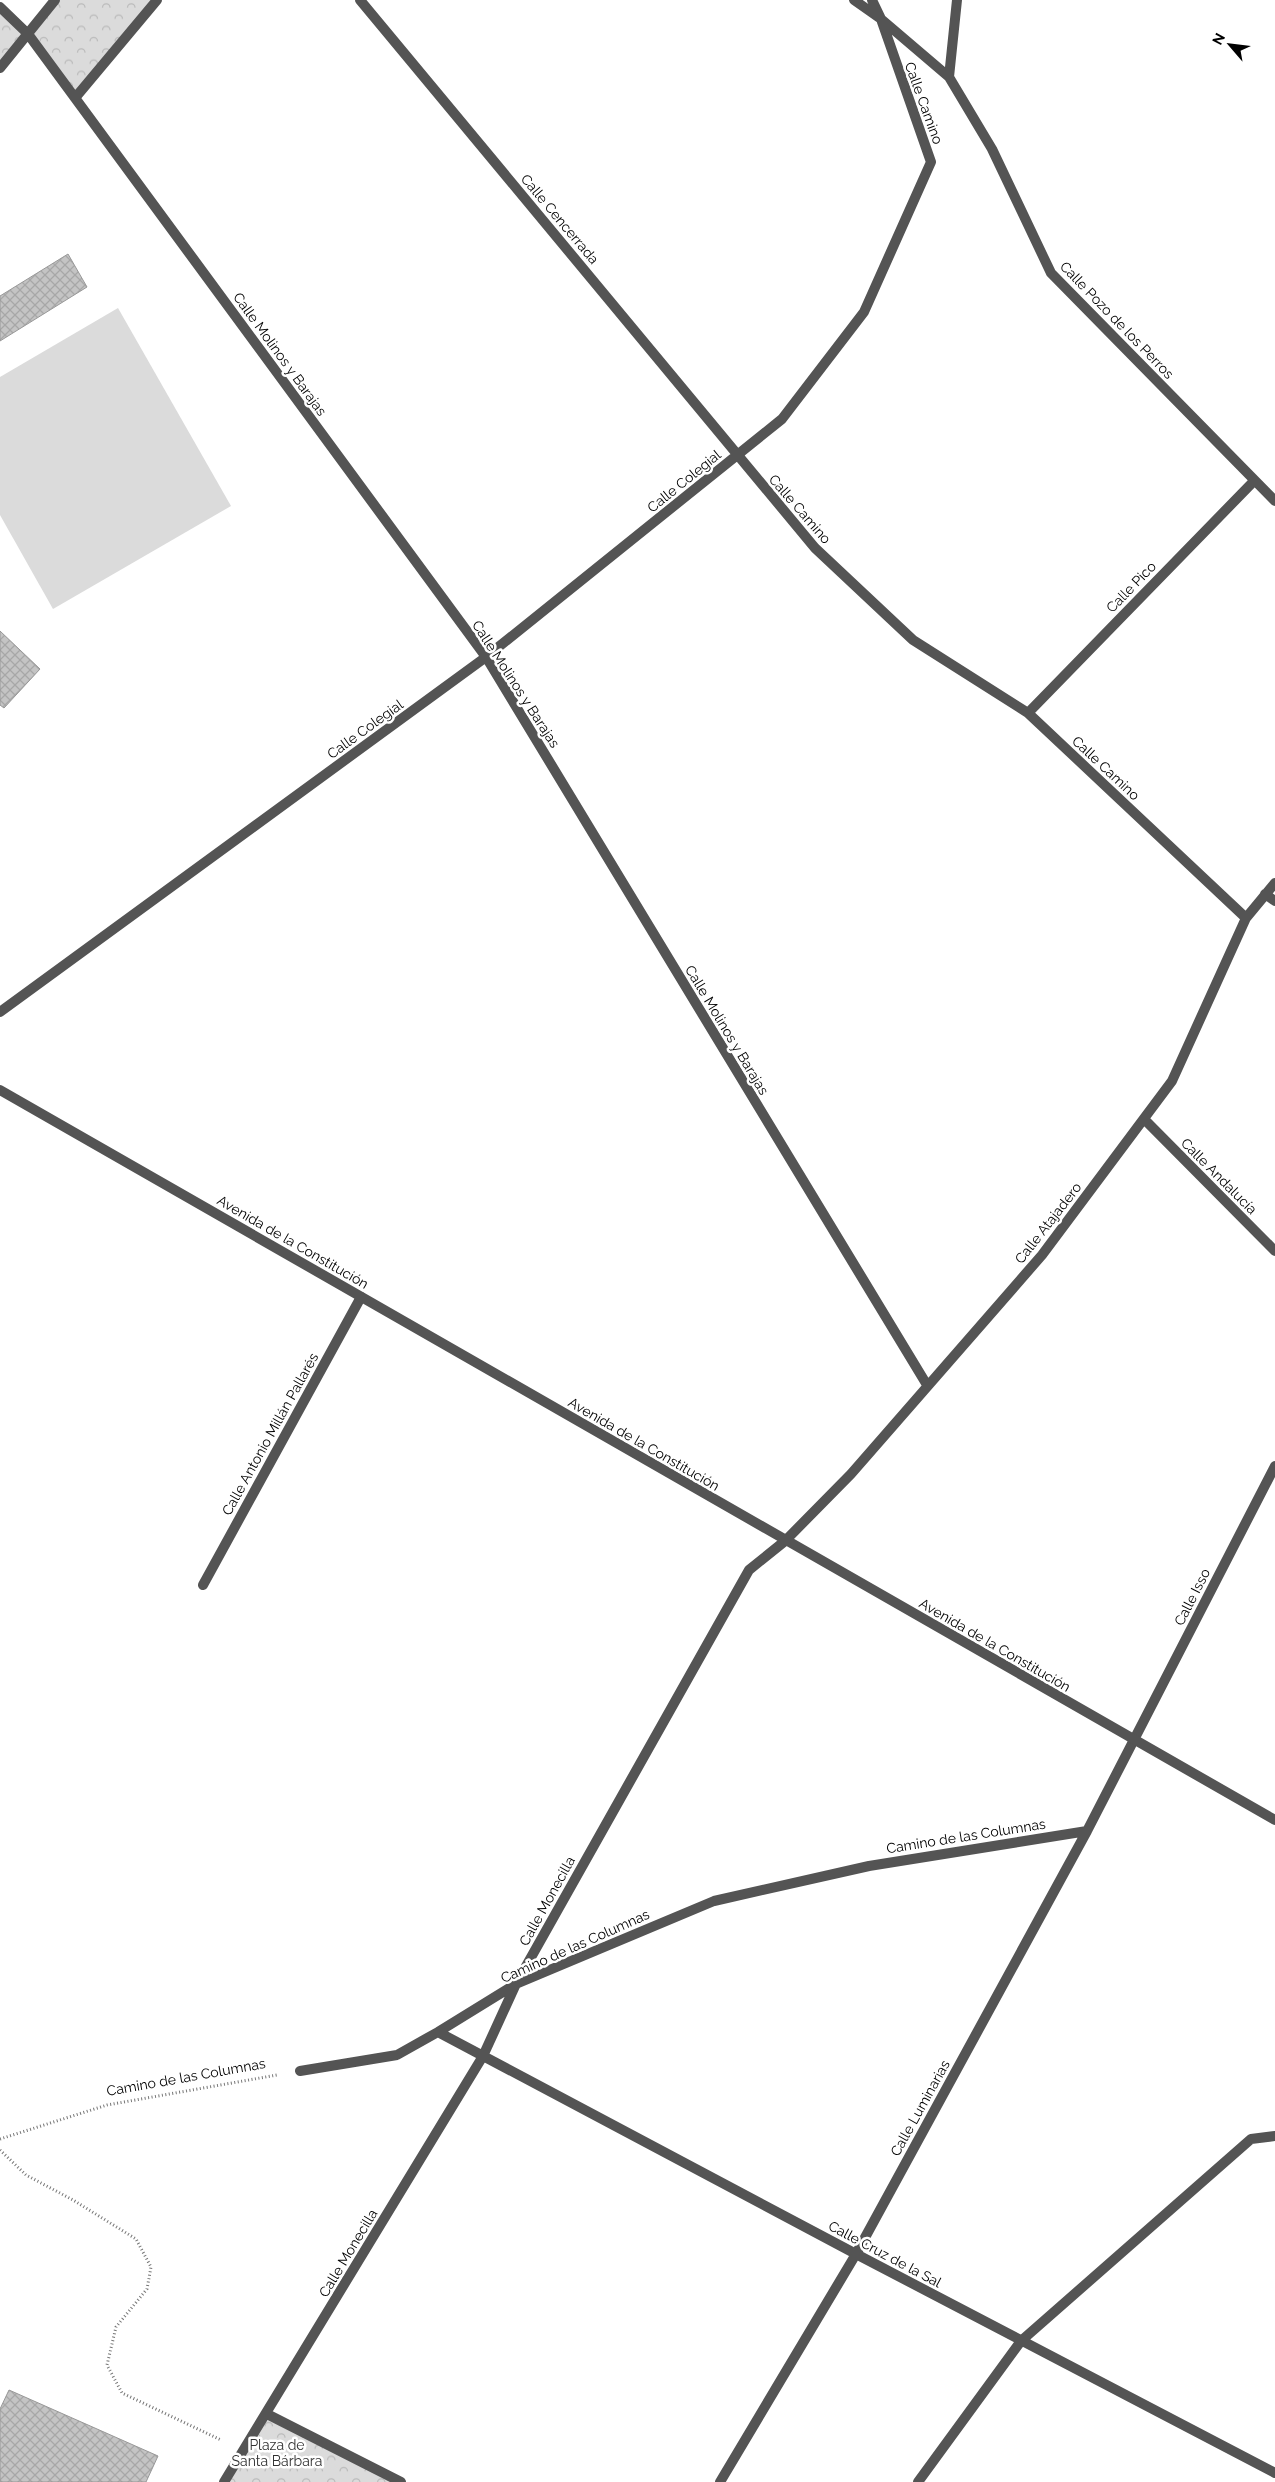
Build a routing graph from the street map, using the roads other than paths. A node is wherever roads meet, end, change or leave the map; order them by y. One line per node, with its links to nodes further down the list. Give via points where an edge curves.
1 (55, 0): 9 (street)
2 (157, 0): 12 (street)
3 (360, 0): 13 (street, Calle Cencerrada)
4 (854, 0): 8 (street, Calle Pozo de los Perros)
5 (872, 0): 8 (street, Calle Camino)
6 (957, 0): 11 (street)
7 (0, 7): 9 (street, Calle Molinos y Barajas)
8 (881, 19): 11 (street, Calle Pozo de los Perros); 13 (street, Calle Camino, via 931,162 864,312 782,419)
9 (28, 34): 10 (street); 12 (street, Calle Molinos y Barajas)
10 (0, 68)
11 (949, 77): 14 (street, Calle Pozo de los Perros, via 992,149 1051,273)
12 (75, 98): 16 (street, Calle Molinos y Barajas)
13 (738, 456): 16 (street, Calle Colegial); 17 (street, Calle Camino, via 814,548 913,640)
14 (1254, 481): 15 (street, Calle Pozo de los Perros); 17 (street, Calle Pico)
15 (1275, 501)
16 (486, 657): 22 (street, Calle Colegial); 27 (street, Calle Molinos y Barajas)
17 (1028, 713): 21 (street, Calle Camino)
18 (1275, 883): 19 (street, Calle Atajadero)
19 (1265, 894): 20 (street); 21 (street, Calle Atajadero)
20 (1275, 902)
21 (1246, 918): 24 (street, Calle Atajadero, via 1172,1081)
22 (0, 1012)
23 (0, 1090): 26 (street, Avenida de la Constitución)
24 (1144, 1119): 25 (street, Calle Andalucía); 27 (street, Calle Atajadero, via 1042,1255)
25 (1275, 1251)
26 (361, 1297): 29 (street, Avenida de la Constitución); 30 (street, Calle Antonio Millán Pallarés)
27 (926, 1385): 29 (street, Calle Atajadero, via 851,1474)
28 (1275, 1466): 31 (street, Calle Isso)
29 (785, 1541): 31 (street, Avenida de la Constitución); 34 (street, Calle Monecilla, via 749,1570)
30 (203, 1585)
31 (1134, 1740): 32 (street, Avenida de la Constitución); 33 (street, Calle Luminarias)
32 (1275, 1820)
33 (1087, 1831): 34 (street, Camino de las Columnas, via 869,1866 714,1901); 39 (street, Calle Luminarias)
34 (516, 1984): 35 (street, Camino de las Columnas); 36 (street, Calle Monecilla)
35 (438, 2032): 36 (street, Calle Cruz de la Sal); 37 (street, Camino de las Columnas, via 397,2054)
36 (483, 2056): 39 (street, Calle Cruz de la Sal); 41 (street, Calle Monecilla)
37 (300, 2071)
38 (1275, 2136): 40 (street, via 1251,2139)
39 (856, 2254): 40 (street, Calle Cruz de la Sal); 45 (street, Calle Luminarias)
40 (1021, 2341): 42 (street, Calle Cruz de la Sal); 46 (street)
41 (267, 2414): 43 (street); 44 (street)
42 (1275, 2473)
43 (224, 2482)
44 (401, 2482)
45 (720, 2482)
46 (918, 2482)

